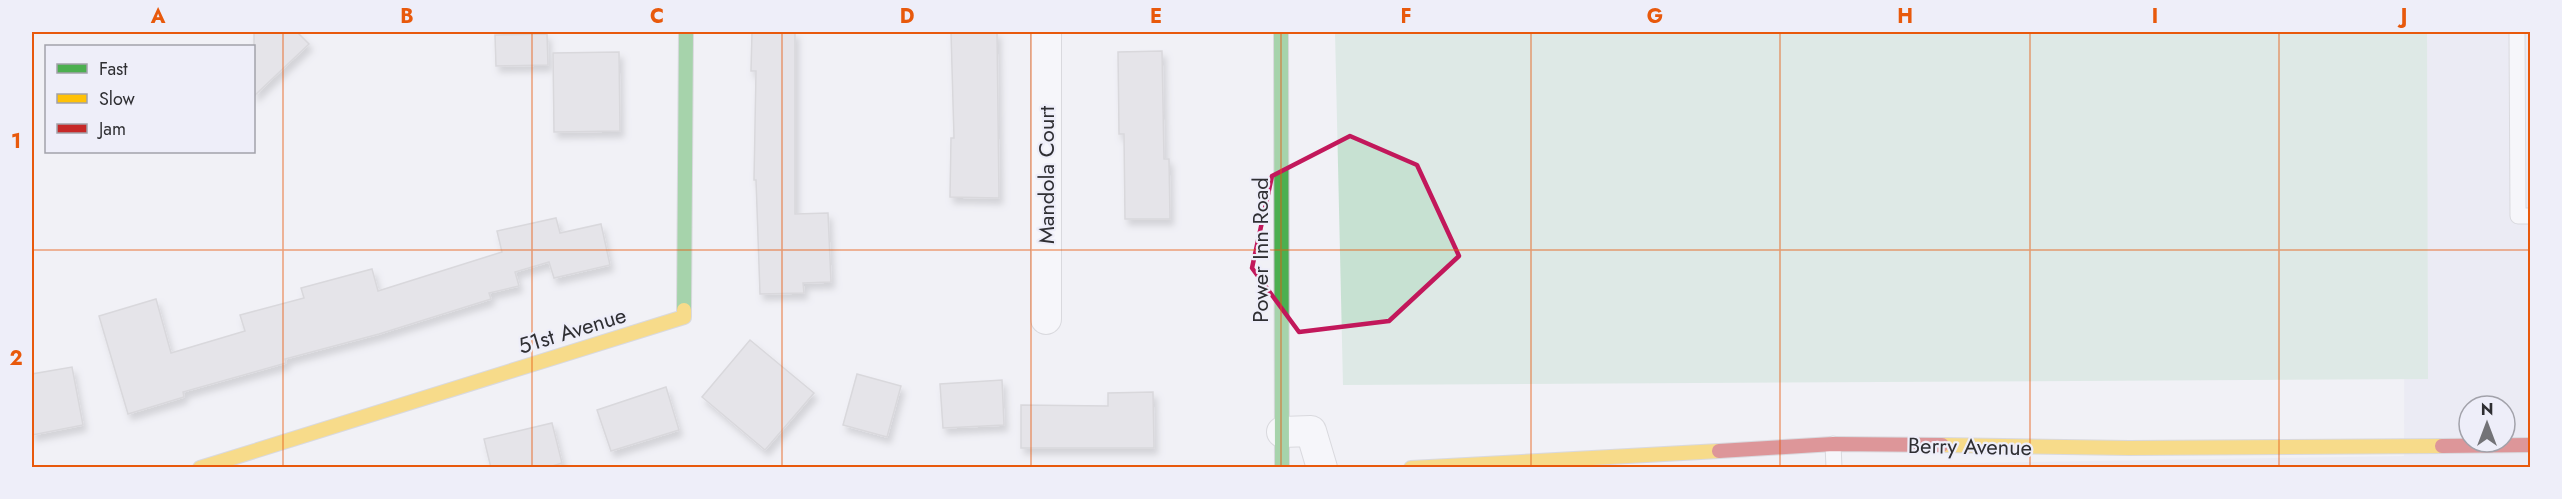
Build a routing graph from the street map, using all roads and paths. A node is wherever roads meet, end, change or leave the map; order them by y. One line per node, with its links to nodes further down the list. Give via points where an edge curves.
1 (686, 32): 11 (street, 51st Avenue, via 684,317)
2 (1046, 32): 6 (street, Mandola Court)
3 (1281, 32): 7 (street, Power Inn Road)
4 (2517, 32): 5 (lane, via 2518,216)
5 (2530, 216)
6 (1046, 319)
7 (1282, 432): 12 (street, Power Inn Road); 13 (street, via 1311,431)
8 (1833, 444): 10 (street, Berry Avenue); 14 (street, Berry Avenue); 15 (lane)
9 (2530, 445): 10 (street, Berry Avenue)
10 (2216, 447): 16 (lane)
11 (200, 468)
12 (1282, 468)
13 (1322, 468)
14 (1411, 468)
15 (1834, 468)
16 (2216, 468)

